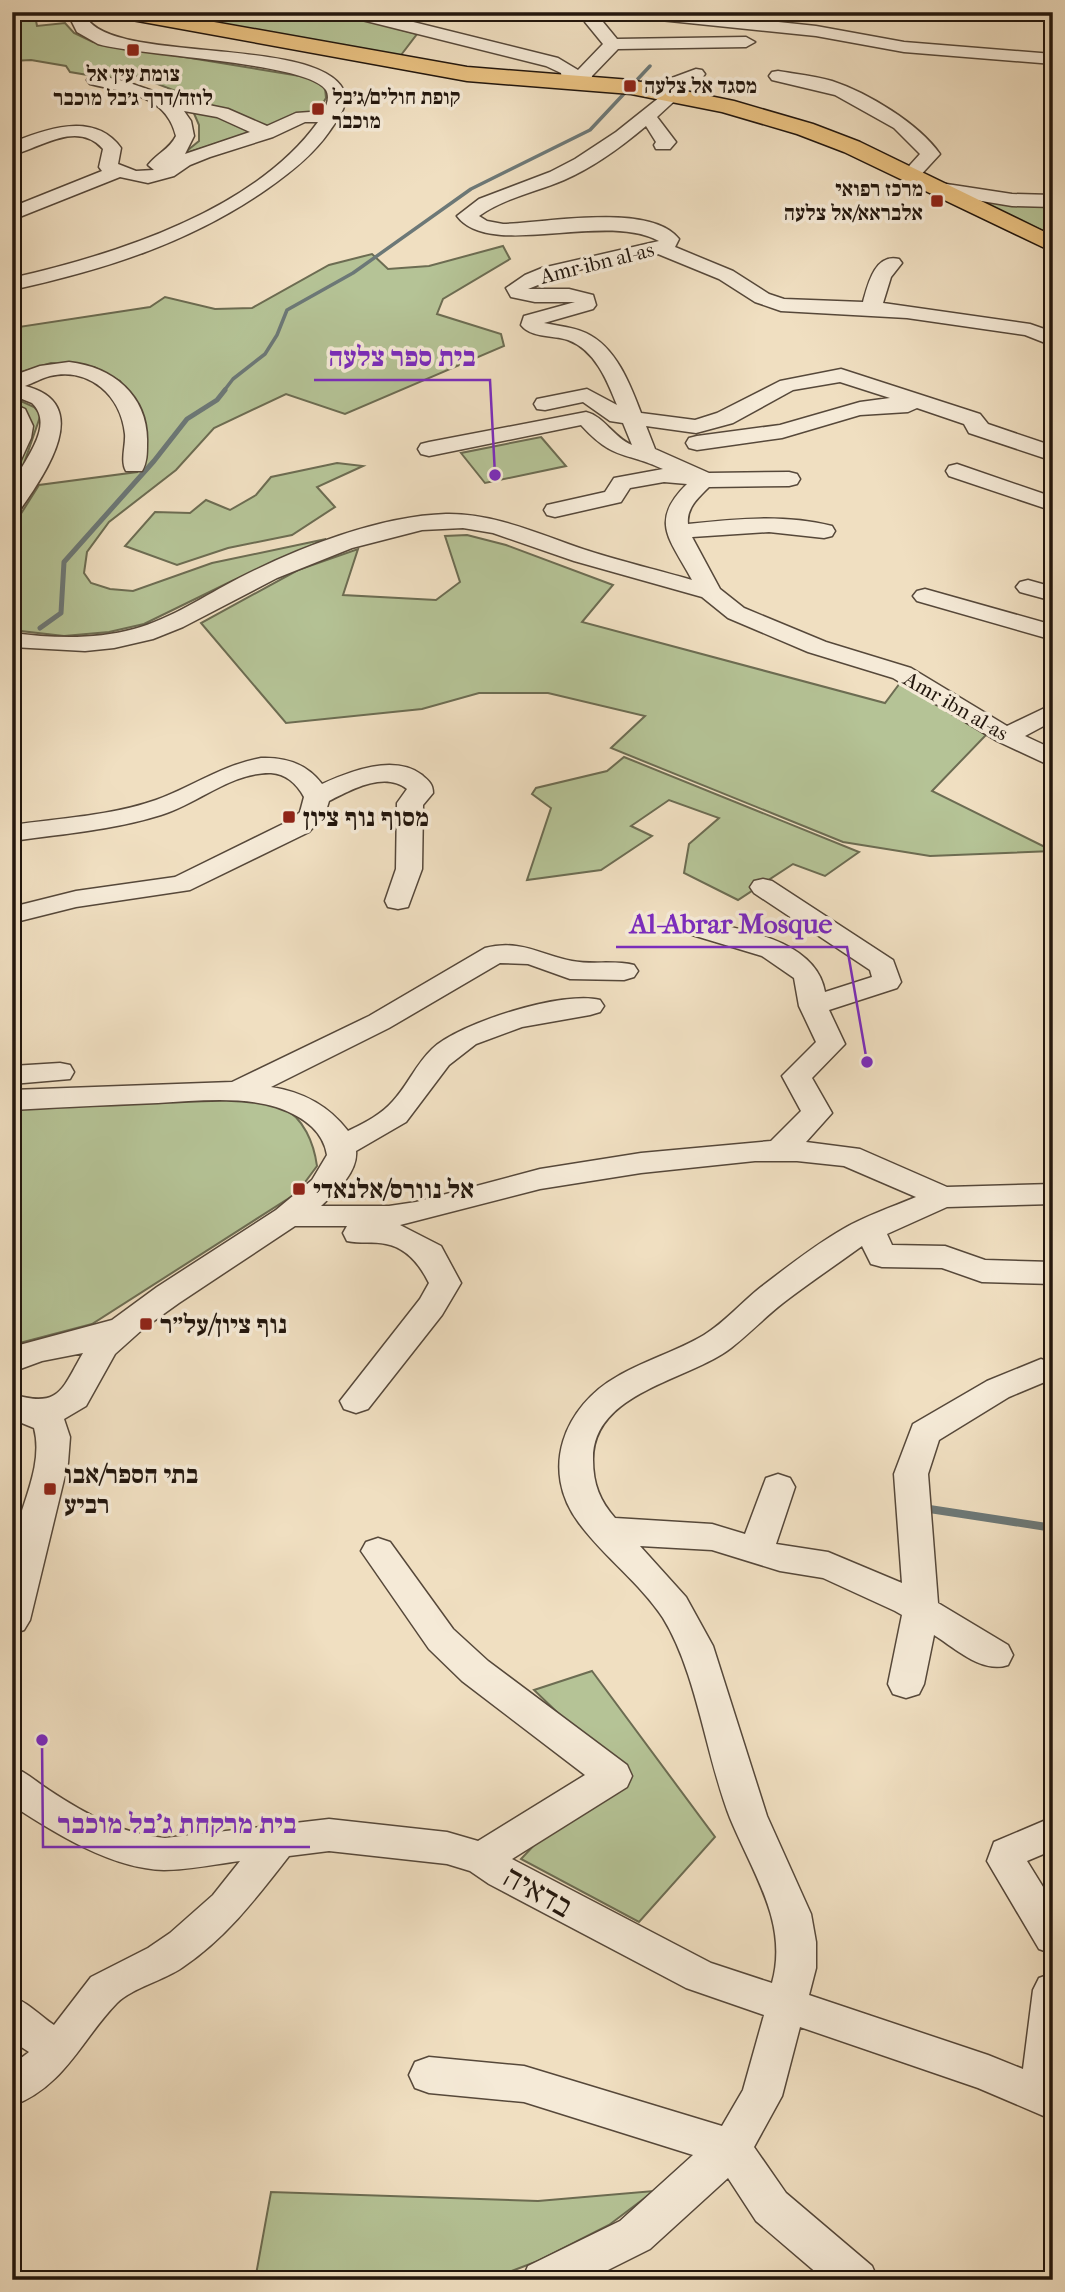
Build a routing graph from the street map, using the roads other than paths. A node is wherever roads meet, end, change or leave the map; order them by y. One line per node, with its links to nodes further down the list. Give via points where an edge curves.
1 (75, 12): 18 (street, via 79,25 92,37 110,42 271,65 319,77 334,87 338,97)
2 (121, 12): 14 (main road, via 467,74)
3 (352, 12): 14 (street, via 552,62 570,71)
4 (602, 12): 9 (street, via 594,22)
5 (631, 12): 10 (street, via 816,31 904,47)
6 (1043, 12): 7 (street)
7 (1053, 14)
8 (746, 42): 9 (street)
9 (612, 44): 14 (street)
10 (1053, 59)
11 (696, 74): 15 (street, via 671,84)
12 (778, 76): 24 (street, via 825,85 900,124 931,154)
13 (96, 80): 17 (street)
14 (577, 82): 15 (main road)
15 (640, 88): 16 (main road)
16 (673, 94): 19 (street, Amr ibn al-as); 24 (main road, via 805,129)
17 (168, 102): 20 (street, via 222,113); 23 (street, via 179,113 185,136 178,150)
18 (330, 116): 20 (street, via 302,117); 33 (street, via 293,161 233,206 201,223 128,255)
19 (648, 119): 21 (street, via 667,142); 31 (street, Amr ibn al-as, via 564,173 467,216 478,224 509,230 638,225 669,239)
20 (267, 133): 23 (street, via 183,160 167,172 148,177)
21 (663, 145)
22 (12, 150): 23 (street, via 52,134 88,132 112,148 108,167)
23 (127, 173): 29 (street)
24 (909, 174): 26 (main road)
25 (1053, 185): 27 (street)
26 (940, 189): 27 (street); 30 (main road)
27 (1012, 200): 28 (street)
28 (1053, 201)
29 (12, 214)
30 (1053, 244)
31 (660, 248): 34 (street, via 726,275 781,305); 41 (street, Amr ibn al-as, via 562,270 516,288 528,297 564,294 586,299 586,305 543,315 531,320 531,325 582,338 601,354 618,381)
32 (892, 263): 34 (street, via 881,276)
33 (12, 284)
34 (871, 308): 35 (street, via 1030,330)
35 (1053, 340)
36 (12, 383): 46 (street, via 66,368 107,378 132,414)
37 (12, 389): 51 (street, via 40,399 48,407 50,420 38,464)
38 (545, 404): 41 (street, via 587,395 612,414)
39 (936, 406): 41 (street, via 841,375 787,385 724,418 696,427); 43 (street, via 880,405 778,432); 44 (street, via 972,419 986,432)
40 (12, 408): 45 (street, via 22,424)
41 (631, 417): 43 (street, Amr ibn al-as)
42 (429, 449): 43 (street, via 586,418 615,447 634,454)
43 (645, 450): 48 (street)
44 (1053, 454)
45 (12, 457)
46 (134, 466)
47 (957, 471): 50 (street)
48 (700, 479): 49 (street); 52 (street, via 673,474 622,483 613,496); 54 (street, via 678,510)
49 (789, 479)
50 (1053, 504)
51 (12, 505)
52 (555, 510)
53 (824, 531): 54 (street, via 757,524)
54 (678, 532): 56 (street, Amr ibn al-as)
55 (1028, 587): 57 (street)
56 (710, 592): 60 (street, via 580,555 498,525 444,521 406,527 317,554 178,620 128,638 65,645); 62 (street, Amr ibn al-as, via 736,613 817,647 902,673)
57 (1053, 594)
58 (925, 596): 59 (street)
59 (1053, 633)
60 (12, 640)
61 (1053, 711): 62 (street)
62 (1006, 736): 63 (street, Amr ibn al-as)
63 (1053, 759)
64 (317, 797): 65 (street, via 292,769 261,766 237,771 154,808); 67 (street, via 375,775 404,776 421,786 410,803 409,869); 68 (street, via 313,814 300,826 197,878)
65 (12, 833)
66 (764, 887): 72 (street, via 883,966 887,982)
67 (398, 901)
68 (12, 915)
69 (699, 928): 72 (street, via 788,958 807,975)
70 (624, 971): 75 (street, via 570,970 531,956 495,954 379,1022)
71 (590, 1006): 77 (street, via 536,1014 452,1047 424,1076 408,1104 376,1130)
72 (813, 1006): 78 (street, via 831,1044 796,1076 817,1113)
73 (60, 1072): 74 (street)
74 (12, 1075)
75 (238, 1091): 76 (street); 77 (street, via 289,1101 312,1111 326,1120)
76 (12, 1100)
77 (343, 1145): 81 (street, via 341,1164 328,1183)
78 (779, 1151): 80 (street, via 849,1156); 82 (street, via 641,1163 540,1179 390,1216)
79 (1053, 1194): 80 (street)
80 (943, 1196): 83 (street)
81 (288, 1216): 82 (street); 85 (street)
82 (321, 1217): 90 (street, via 326,1233 392,1233 430,1254 445,1283)
83 (869, 1229): 84 (street, via 882,1256 945,1257 982,1271); 94 (street, via 772,1296 717,1342 628,1385 604,1403 576,1446 576,1471 590,1513)
84 (1053, 1273)
85 (129, 1324): 86 (street); 89 (street, via 104,1347)
86 (51, 1349): 87 (street); 89 (street, via 79,1361)
87 (12, 1360)
88 (1041, 1371): 97 (street, via 998,1389 925,1433 911,1474)
89 (82, 1385): 91 (street, via 60,1408); 92 (street)
90 (356, 1401)
91 (23, 1409): 92 (street, via 49,1422)
92 (51, 1463): 98 (street)
93 (778, 1487): 95 (street)
94 (606, 1531): 95 (street, via 712,1537); 107 (street, via 674,1607 695,1646 748,1816 792,1914 796,1968)
95 (757, 1550): 97 (street, via 828,1565)
96 (378, 1551): 104 (street, via 441,1639 475,1671 614,1776)
97 (921, 1610): 99 (street); 100 (street)
98 (12, 1620)
99 (995, 1655)
100 (906, 1684)
101 (12, 1782): 103 (street, בדאיה, via 71,1824 136,1851 165,1854)
102 (1053, 1833): 105 (street, via 1007,1853 1006,1861)
103 (279, 1840): 104 (street, בדאיה, via 329,1835 390,1840); 109 (street, via 227,1907 162,1960 105,1989)
104 (482, 1858): 107 (street, בדאיה, via 700,1976)
105 (1053, 1937)
106 (1053, 1990): 112 (street)
107 (785, 2006): 112 (street, בדאיה, via 988,2073); 113 (street, via 762,2095)
108 (12, 2014): 109 (street, via 20,2025)
109 (59, 2049): 111 (street)
110 (429, 2075): 113 (street, via 524,2084)
111 (12, 2088)
112 (1047, 2099)
113 (731, 2148): 114 (street, via 635,2235); 115 (street, via 771,2207)
114 (543, 2280)
115 (857, 2280)

